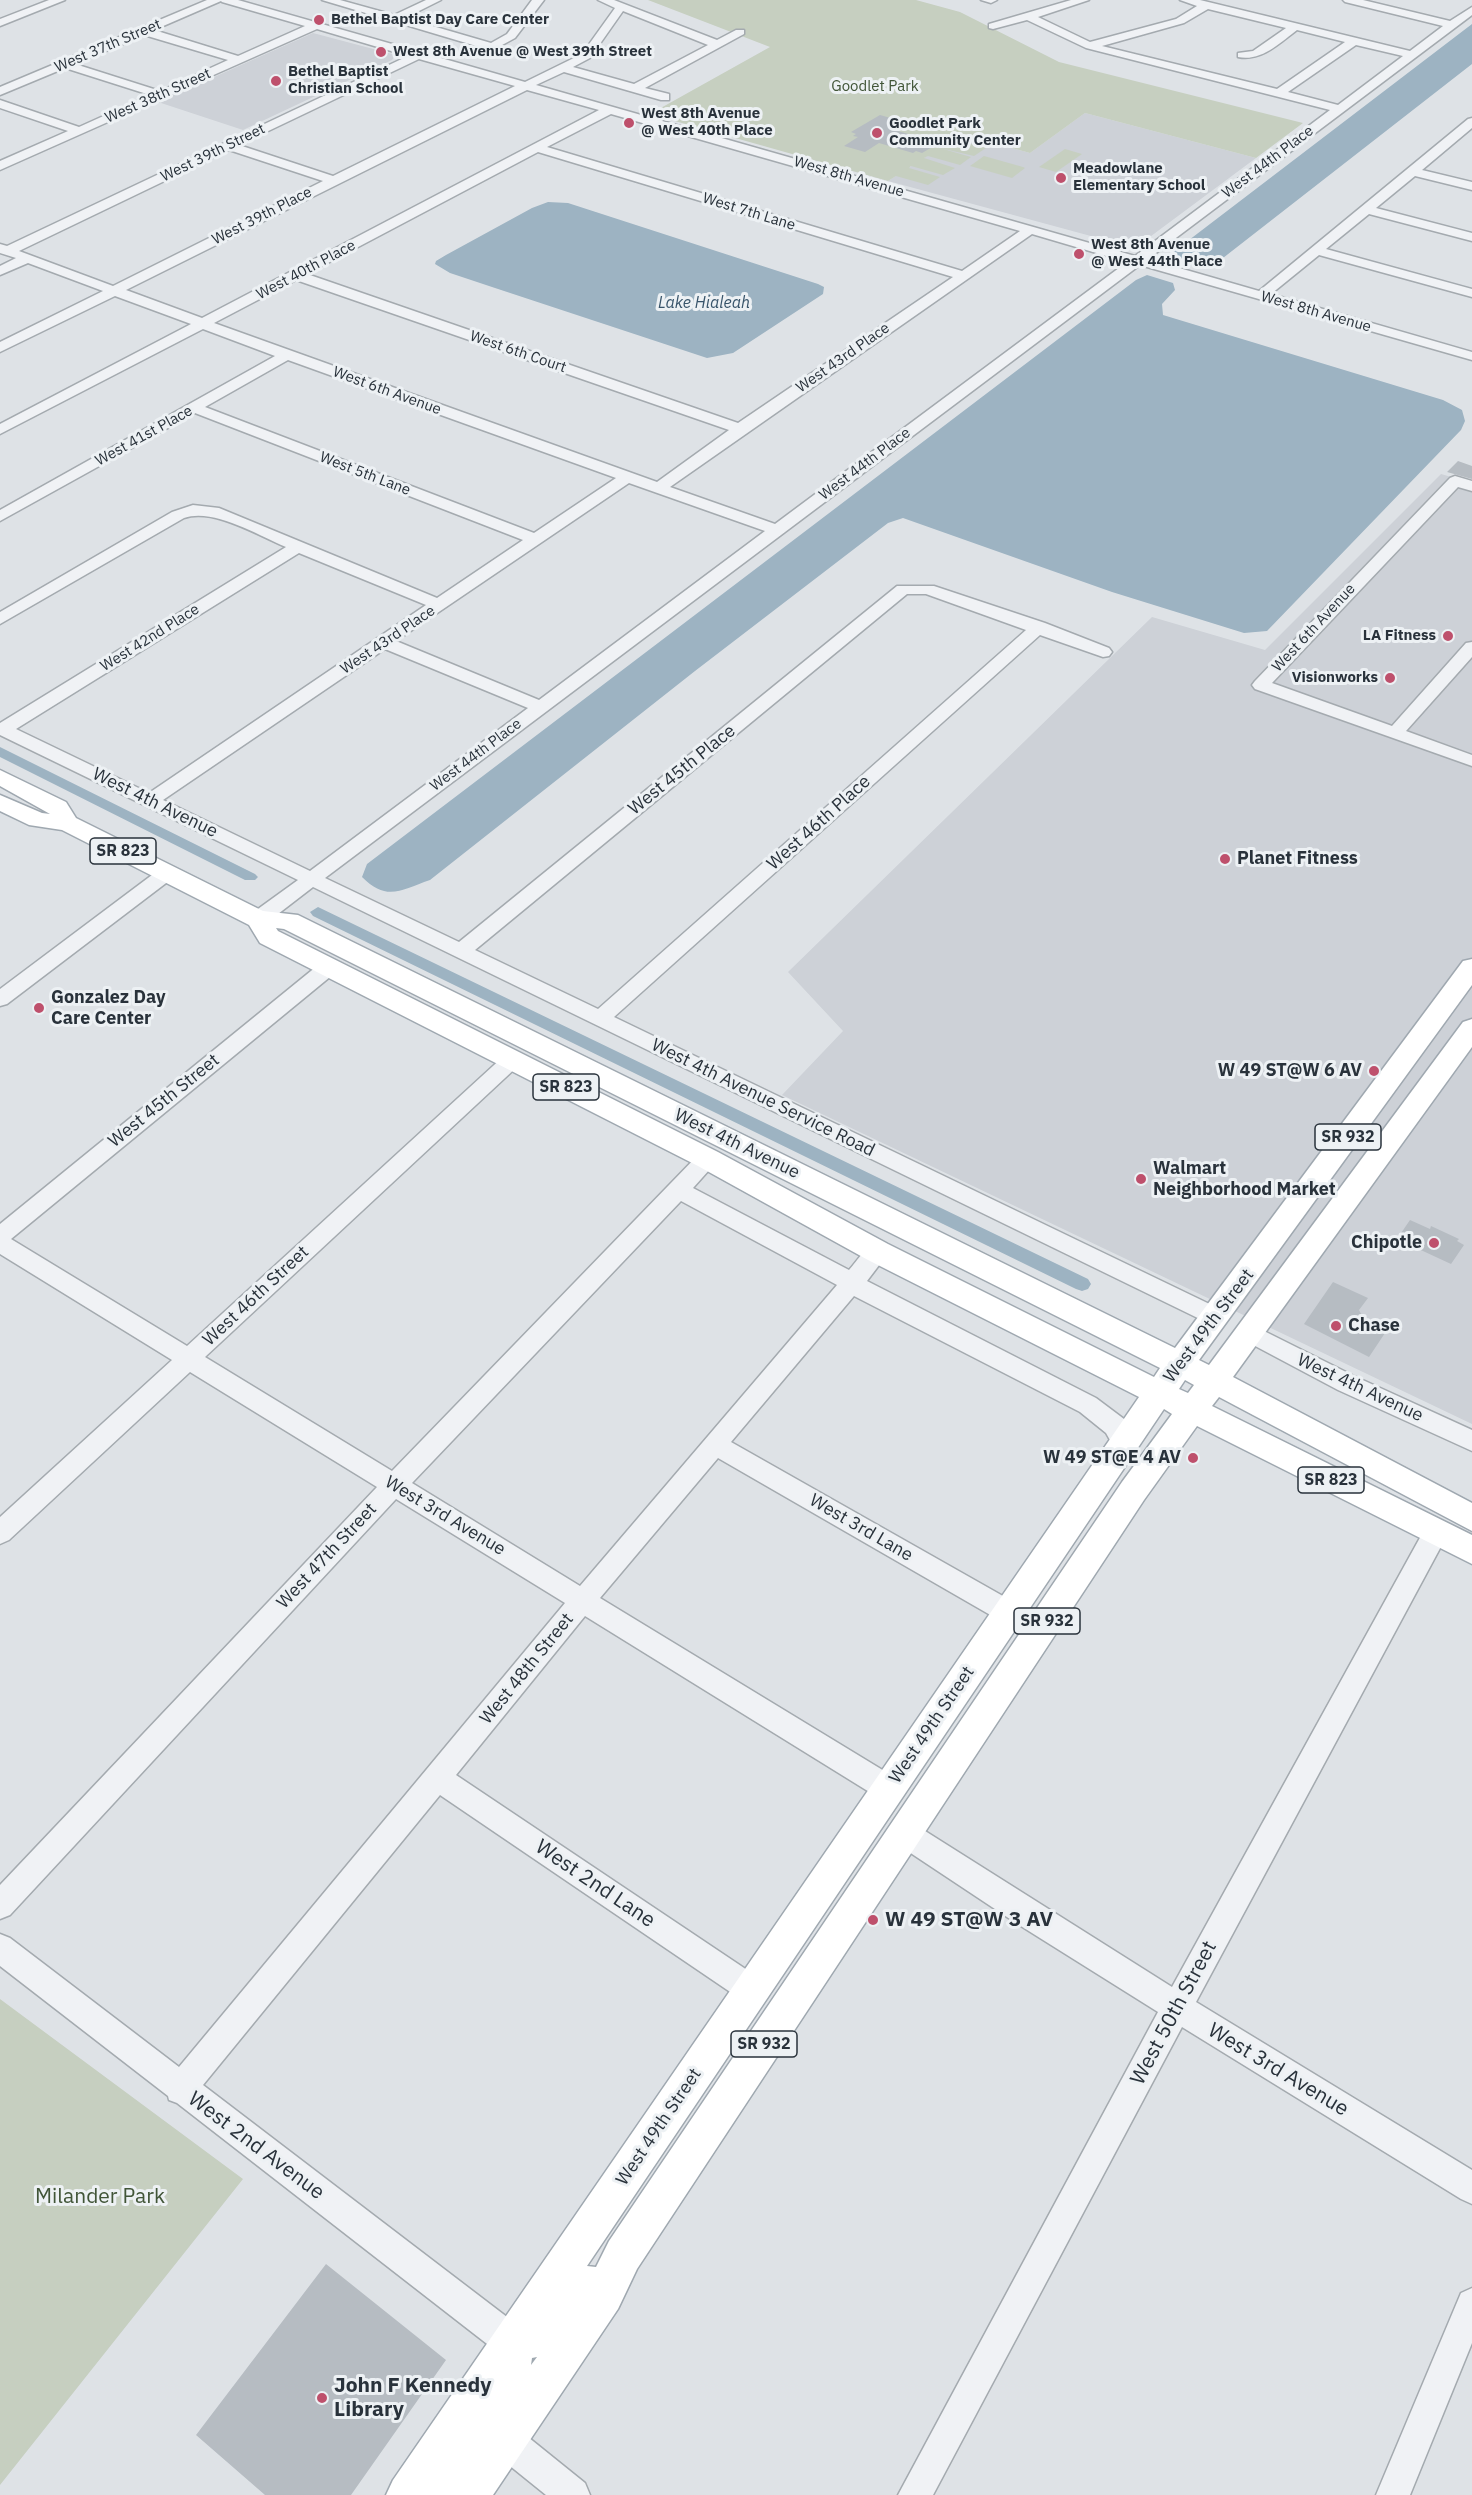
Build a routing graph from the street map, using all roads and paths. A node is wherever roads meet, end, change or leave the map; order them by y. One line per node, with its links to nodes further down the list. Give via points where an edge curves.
1 (59, 0): 16 (street)
2 (216, 0): 21 (street, West 37th Street)
3 (226, 0): 18 (street, West 8th Avenue)
4 (332, 0): 15 (street)
5 (435, 0): 15 (street)
6 (538, 0): 26 (street, via 511,36)
7 (604, 0): 12 (street)
8 (1083, 0): 14 (street)
9 (1186, 0): 11 (street)
10 (1349, 0): 17 (street)
11 (1206, 5): 20 (street); 25 (street, via 1180,21)
12 (621, 7): 24 (street); 33 (street, West 39th Place, via 586,56)
13 (1472, 10): 17 (street, West 44th Place)
14 (1028, 16): 19 (street); 25 (street)
15 (394, 19): 26 (street)
16 (0, 23)
17 (1452, 25): 29 (street, West 44th Place)
18 (315, 26): 27 (street, West 8th Avenue); 30 (street, West 38th Street)
19 (993, 26)
20 (1295, 27): 23 (street); 28 (street, via 1256,54)
21 (144, 31): 30 (street); 31 (street, West 37th Street)
22 (740, 32): 24 (street)
23 (1354, 41): 29 (street); 39 (street)
24 (717, 44): 37 (street)
25 (1090, 46): 39 (street)
26 (494, 47): 32 (street)
27 (418, 55): 32 (street, West 8th Avenue); 49 (street, West 39th Street)
28 (1242, 55)
29 (1412, 55): 44 (street, West 44th Place)
30 (240, 60): 40 (street, West 38th Street)
31 (64, 64): 35 (street, West 37th Street); 40 (street)
32 (456, 66): 36 (street, West 8th Avenue)
33 (564, 68): 36 (street, West 39th Place); 37 (street)
34 (8, 76): 35 (street)
35 (24, 81): 38 (street, West 37th Street)
36 (526, 86): 43 (street, West 8th Avenue); 53 (street, West 39th Place)
37 (636, 88): 41 (street)
38 (0, 91)
39 (1278, 94): 44 (street)
40 (162, 95): 46 (street, West 38th Street)
41 (665, 97)
42 (0, 104): 46 (street)
43 (611, 109): 50 (street, West 40th Place); 56 (street, West 8th Avenue)
44 (1340, 109): 61 (street, West 44th Place)
45 (1472, 122): 47 (street)
46 (80, 131): 51 (street, West 38th Street)
47 (1457, 134): 48 (street); 52 (street)
48 (1472, 138)
49 (228, 146): 53 (street); 58 (street, West 39th Street)
50 (536, 148): 63 (street, West 40th Place); 64 (street, West 7th Lane)
51 (0, 166)
52 (1412, 171): 54 (street); 55 (street)
53 (334, 180): 65 (street, West 39th Place)
54 (1472, 186)
55 (1366, 209): 57 (street); 59 (street)
56 (1031, 230): 61 (street, West 8th Avenue); 64 (street, West 43rd Place)
57 (1472, 237)
58 (4, 250): 60 (street, West 6th Avenue)
59 (1316, 250): 66 (street); 67 (street)
60 (27, 258): 62 (street); 65 (street, West 6th Avenue)
61 (1137, 260): 67 (street, West 8th Avenue); 79 (street, West 44th Place)
62 (0, 271)
63 (296, 275): 68 (street, West 40th Place); 73 (street, West 6th Court)
64 (962, 275): 73 (street, West 43rd Place)
65 (116, 291): 68 (street, West 6th Avenue); 69 (street, West 39th Place)
66 (1472, 293)
67 (1261, 296): 71 (street, West 8th Avenue)
68 (205, 323): 70 (street, West 6th Avenue); 74 (street, West 40th Place)
69 (0, 348)
70 (287, 355): 72 (street, West 41st Place); 75 (street, West 6th Avenue)
71 (1472, 356)
72 (195, 408): 78 (street, West 41st Place); 80 (street, West 5th Lane)
73 (740, 429): 77 (street, West 43rd Place)
74 (0, 430)
75 (627, 477): 77 (street, West 6th Avenue); 80 (street, West 43rd Place)
76 (1472, 486): 90 (street, West 6th Avenue, via 1455,481 1261,685)
77 (657, 489): 79 (street, West 6th Avenue)
78 (0, 516)
79 (776, 530): 88 (street, West 44th Place)
80 (535, 539): 82 (street, West 43rd Place)
81 (297, 547): 82 (street); 83 (street, via 213,511 193,510 178,515); 89 (street, West 42nd Place)
82 (440, 605): 85 (street, West 43rd Place)
83 (0, 619)
84 (1039, 627): 87 (street); 99 (street, West 45th Place, via 928,588 903,589); 103 (street, West 46th Place)
85 (384, 642): 88 (street); 93 (street, West 43rd Place)
86 (1472, 647): 90 (street)
87 (1103, 652)
88 (540, 707): 97 (street, West 44th Place)
89 (2, 728): 93 (street, West 4th Avenue)
90 (1396, 732): 91 (street, West 6th Avenue)
91 (1472, 761)
92 (0, 777): 95 (main road, West 4th Avenue / SR 823, via 58,807)
93 (149, 801): 97 (street, West 4th Avenue)
94 (0, 802): 95 (main road, West 4th Avenue / SR 823, via 37,820)
95 (67, 823): 96 (main road, West 4th Avenue / SR 823)
96 (167, 873): 98 (main road, West 4th Avenue / SR 823); 102 (street)
97 (310, 879): 98 (street, West 44th Place); 99 (street, West 4th Avenue Service Road)
98 (258, 919): 100 (main road, West 4th Avenue / SR 823, via 269,937); 105 (main road, West 4th Avenue / SR 823, via 289,921)
99 (461, 951): 103 (street, West 4th Avenue Service Road)
100 (329, 967): 106 (main road, West 4th Avenue / SR 823); 110 (street, West 45th Street)
101 (1472, 967): 114 (main road, West 49th Street / SR 932)
102 (0, 999)
103 (598, 1019): 114 (street, West 4th Avenue Service Road)
104 (1472, 1028): 115 (main road, West 49th Street / SR 932)
105 (562, 1057): 106 (main road, via 539,1054); 107 (main road, West 4th Avenue / SR 823)
106 (512, 1060): 108 (main road, West 4th Avenue / SR 823); 116 (street, West 46th Street)
107 (762, 1156): 108 (main road, via 739,1153); 117 (main road, West 4th Avenue / SR 823)
108 (708, 1159): 109 (street, West 47th Street); 112 (main road, West 4th Avenue / SR 823)
109 (679, 1190): 113 (street); 124 (street, West 47th Street)
110 (0, 1236)
111 (0, 1243): 116 (street, West 3rd Avenue)
112 (878, 1252): 113 (street, West 48th Street); 119 (main road, West 4th Avenue / SR 823)
113 (852, 1283): 122 (street, via 1088,1405 1115,1426); 123 (street, West 48th Street)
114 (1216, 1317): 117 (main road, West 49th Street / SR 932)
115 (1250, 1333): 118 (main road, West 49th Street / SR 932); 121 (street, West 4th Avenue)
116 (188, 1359): 124 (street, West 3rd Avenue); 127 (street, West 46th Street)
117 (1180, 1365): 118 (main road, West 4th Avenue / SR 823); 119 (main road, West 49th Street / SR 932)
118 (1214, 1381): 120 (main road, West 49th Street / SR 932); 125 (main road, SR 823)
119 (1158, 1394): 120 (main road, West 4th Avenue / SR 823); 122 (main road, West 49th Street / SR 932)
120 (1191, 1410): 126 (main road, SR 823); 134 (main road, West 49th Street / SR 932)
121 (1472, 1441)
122 (1124, 1442): 130 (main road, West 49th Street / SR 932)
123 (714, 1444): 129 (street, West 48th Street); 130 (street, West 3rd Lane)
124 (394, 1485): 129 (street, West 3rd Avenue); 136 (street, West 47th Street)
125 (1472, 1518)
126 (1436, 1532): 128 (main road, SR 823); 139 (street, West 50th Street)
127 (0, 1533)
128 (1472, 1550)
129 (583, 1600): 132 (street, West 48th Street); 133 (street, West 3rd Avenue)
130 (1008, 1612): 131 (main road, West 49th Street / SR 932)
131 (913, 1755): 133 (main road, West 49th Street / SR 932); 134 (main road, via 900,1800 898,1818)
132 (438, 1778): 138 (street, West 2nd Lane); 140 (street, West 48th Street)
133 (889, 1789): 135 (main road, West 49th Street / SR 932)
134 (904, 1833): 135 (main road, via 863,1845); 139 (street, West 3rd Avenue); 142 (main road, West 49th Street / SR 932)
135 (843, 1857): 138 (main road, West 49th Street / SR 932)
136 (0, 1905)
137 (0, 1948): 140 (street, West 2nd Avenue)
138 (752, 1990): 144 (main road, West 49th Street / SR 932)
139 (1177, 2007): 141 (street, West 3rd Avenue); 150 (street, West 50th Street)
140 (180, 2089): 144 (street, West 2nd Avenue)
141 (1472, 2188)
142 (623, 2255): 144 (main road, via 590,2284 564,2318 540,2336); 145 (main road, West 49th Street / SR 932, via 604,2295)
143 (1472, 2304): 151 (street)
144 (512, 2342): 146 (main road, West 49th Street / SR 932); 147 (main road, via 510,2377 500,2409 456,2478)
145 (506, 2441): 148 (main road, West 49th Street / SR 932); 149 (street)
146 (408, 2495)
147 (451, 2495)
148 (468, 2495)
149 (573, 2495)
150 (915, 2495)
151 (1393, 2495)

